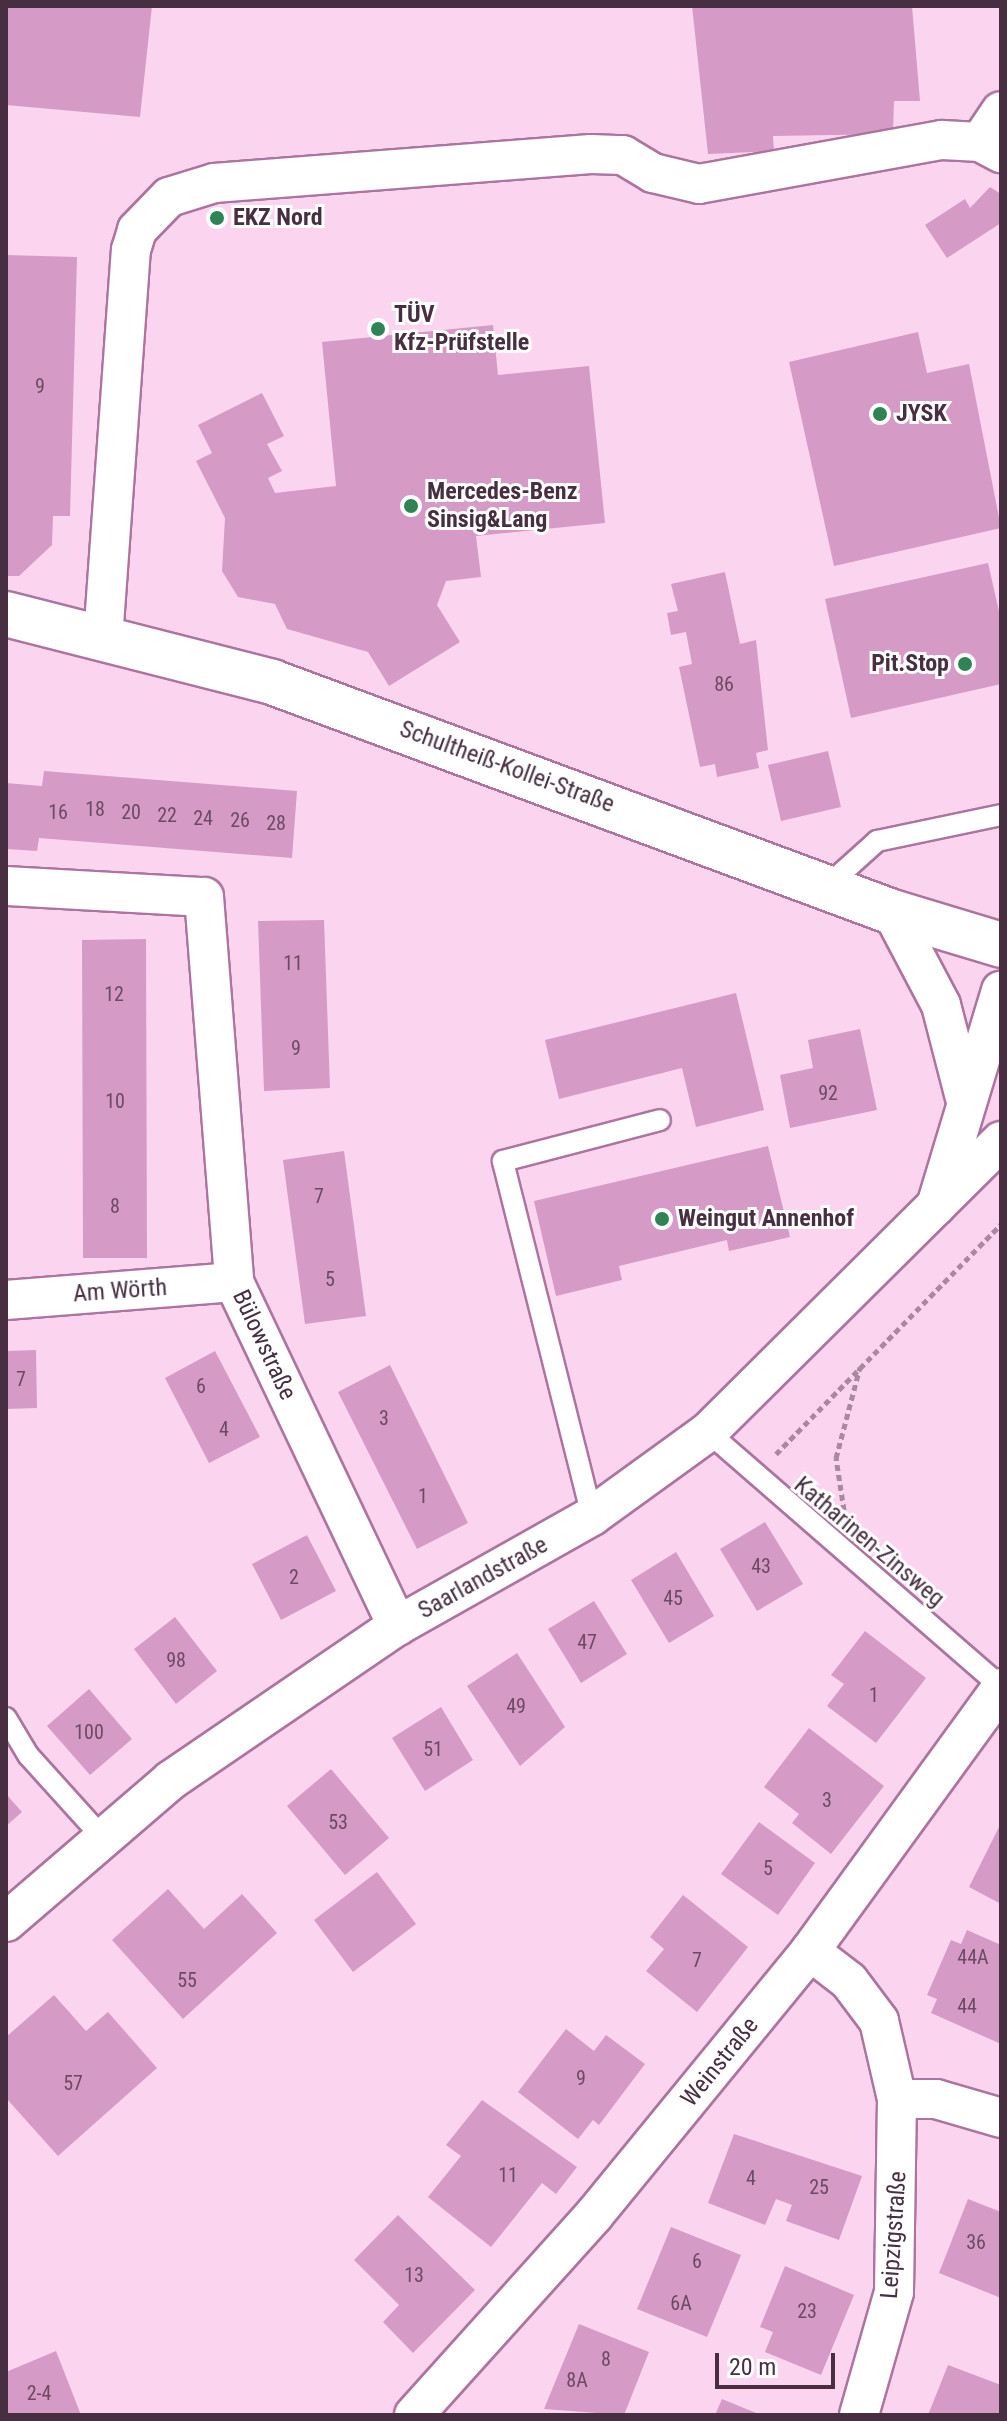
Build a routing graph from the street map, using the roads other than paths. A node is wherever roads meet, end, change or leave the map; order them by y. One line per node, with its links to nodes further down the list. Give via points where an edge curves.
1 (1001, 111): 2 (street)
2 (990, 147): 4 (street, via 942,140 699,184 653,173 623,155 591,154 214,183 169,197 137,230 131,250)
3 (6, 614): 4 (main road, Schultheiß-Kollei-Straße)
4 (103, 639): 7 (main road, Schultheiß-Kollei-Straße, via 272,682)
5 (1001, 815): 7 (lane, via 877,841)
6 (6, 886): 15 (street, Bülowstraße, via 204,897)
7 (826, 887): 8 (main road, Schultheiß-Kollei-Straße)
8 (892, 912): 9 (main road, Schultheiß-Kollei-Straße); 11 (street, Saarlandstraße, via 941,1005)
9 (1001, 945)
10 (1001, 991): 11 (street, Saarlandstraße)
11 (965, 1104): 14 (street, Saarlandstraße)
12 (660, 1120): 18 (lane, via 503,1161)
13 (1001, 1141): 14 (street, Saarlandstraße)
14 (936, 1207): 17 (street, Saarlandstraße)
15 (234, 1282): 16 (street, Am Wörth); 19 (street, Bülowstraße)
16 (6, 1300)
17 (708, 1432): 18 (street, Saarlandstraße); 20 (lane, Katharinen-Zinsweg, via 754,1478)
18 (592, 1516): 19 (street, Saarlandstraße)
19 (397, 1626): 22 (street, Saarlandstraße, via 171,1780)
20 (1001, 1688): 24 (street, Weinstraße)
21 (6, 1718): 22 (lane, via 28,1755)
22 (103, 1838): 23 (street, Saarlandstraße)
23 (6, 1922)
24 (810, 1951): 25 (street, Leipzigstraße, via 849,1981 879,2021); 27 (street, Weinstraße, via 594,2215)
25 (897, 2099): 26 (street, via 936,2099); 28 (street, Leipzigstraße, via 894,2292)
26 (1001, 2118)
27 (414, 2415)
28 (859, 2415)

